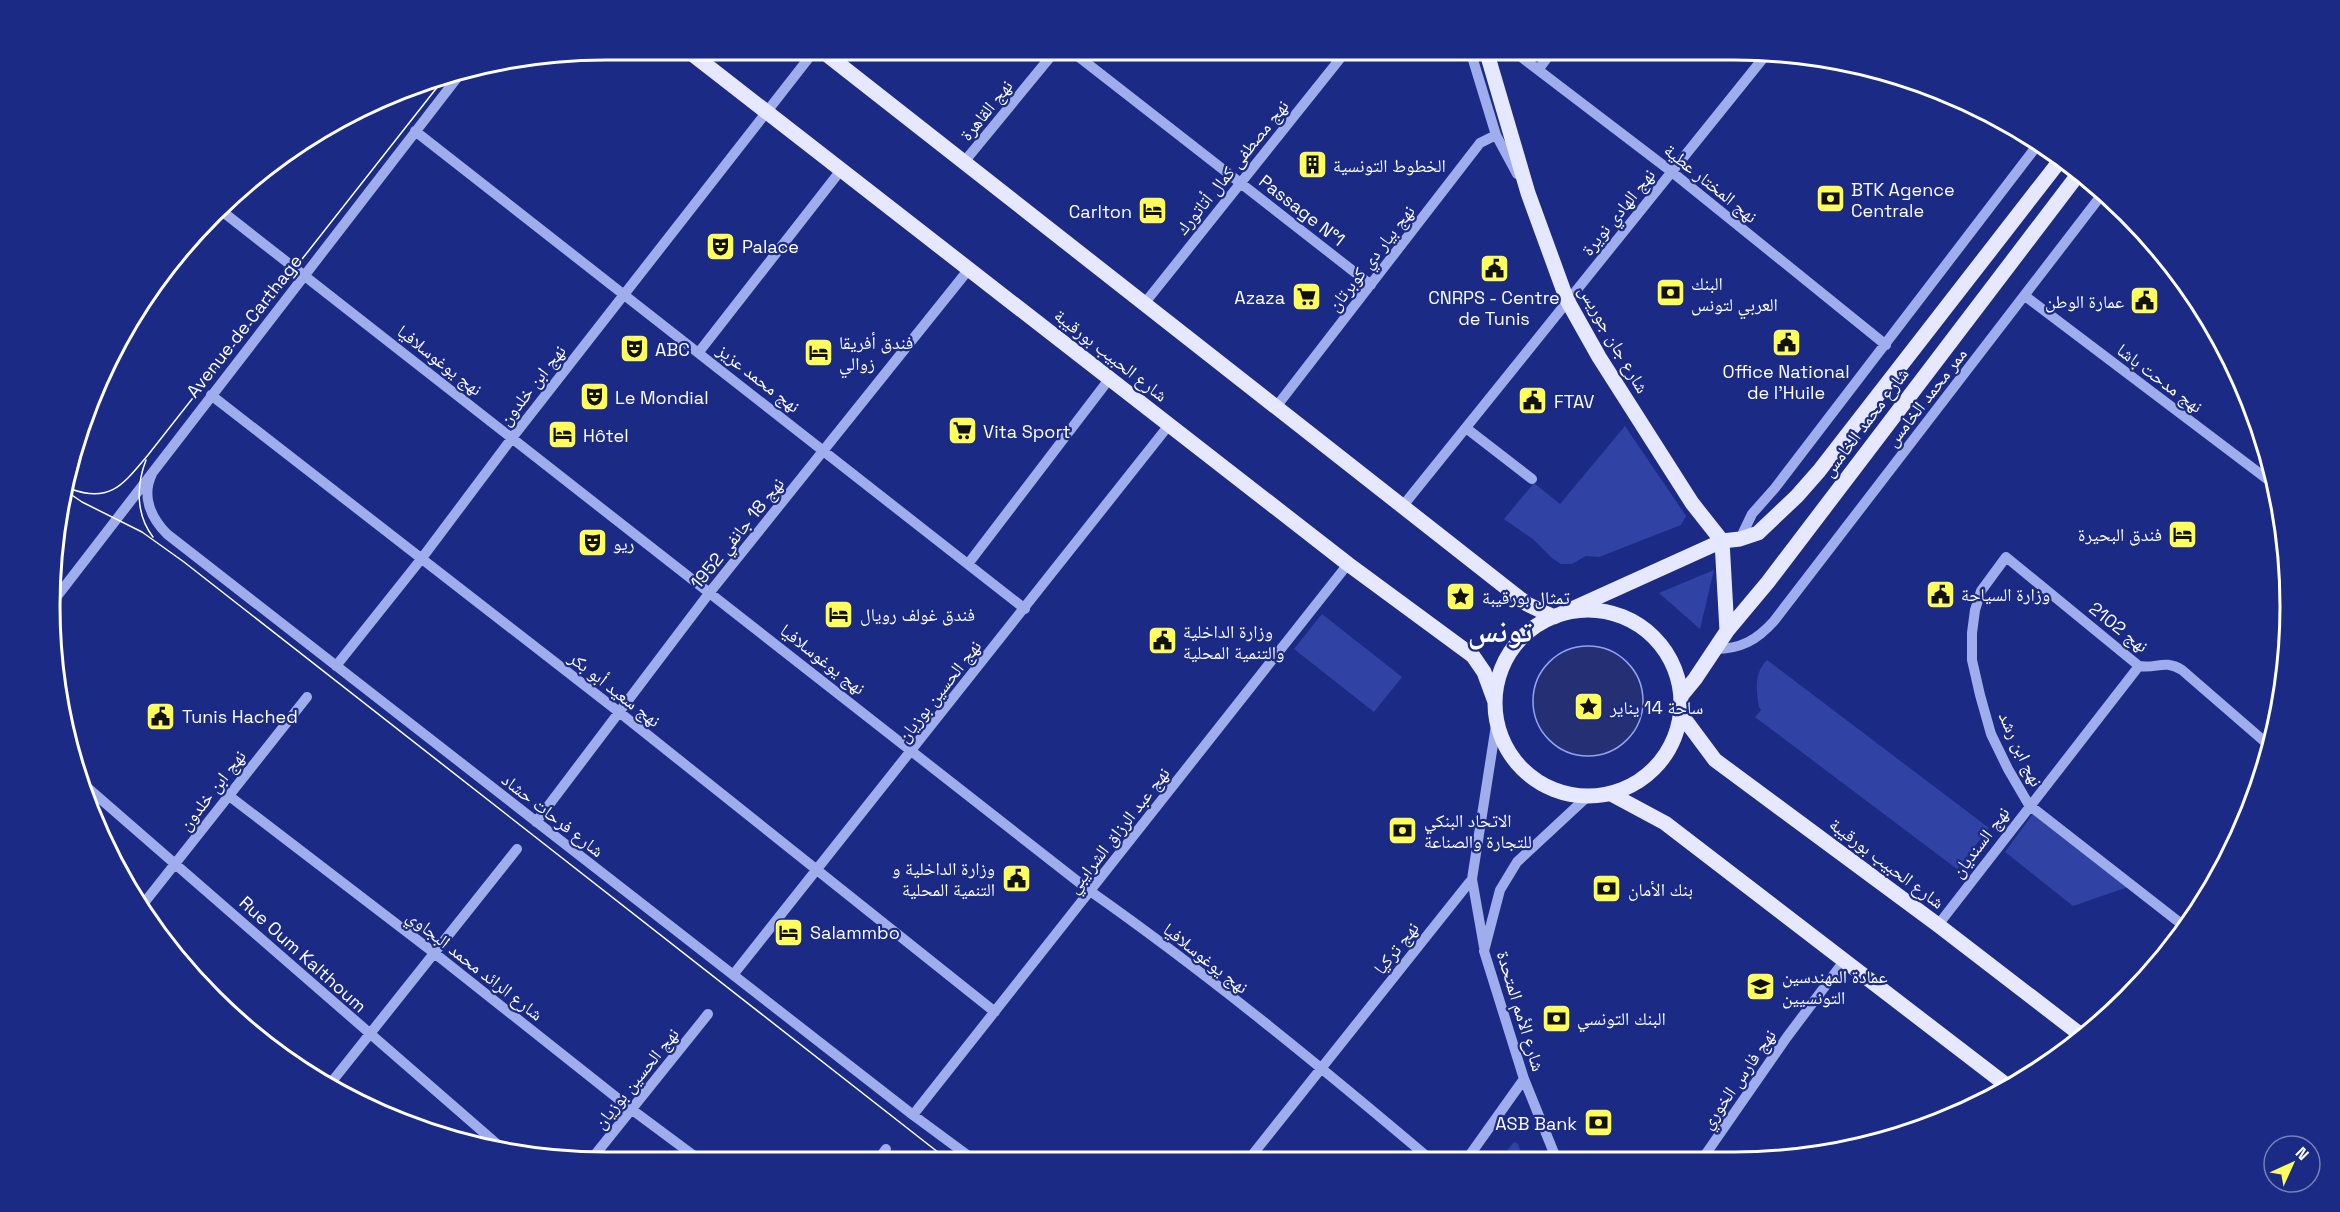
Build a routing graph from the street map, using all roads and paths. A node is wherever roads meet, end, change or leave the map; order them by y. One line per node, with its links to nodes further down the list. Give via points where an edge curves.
1 (700, 60): 14 (main road, شارع الحبيب بورقيبة)
2 (807, 60): 14 (street, نهج ابن خلدون)
3 (834, 60): 18 (main road)
4 (1048, 60): 18 (street, نهج القاهرة)
5 (1083, 60): 23 (street, Passage N°1)
6 (1339, 60): 23 (street, نهج مصطفى كمال أتاتورك)
7 (1473, 60): 16 (street)
8 (1489, 60): 24 (main road, شارع جان جوريس)
9 (1525, 60): 12 (street, نهج المختار عطية)
10 (1546, 60): 12 (street)
11 (1761, 61): 21 (street, نهج الهادي نويرة)
12 (1538, 70): 21 (street, نهج المختار عطية)
13 (453, 82): 15 (street, Avenue de Carthage)
14 (767, 112): 20 (main road, شارع الحبيب بورقيبة); 30 (street, نهج ابن خلدون)
15 (415, 131): 28 (street, Avenue de Carthage); 30 (street, نهج محمد عزيز)
16 (1497, 135): 24 (street); 29 (street, نهج بيار دي كوبرتان, via 1480,143)
17 (2034, 150): 34 (street, شارع محمد الخامس)
18 (964, 162): 33 (main road)
19 (2056, 166): 47 (main road, شارع محمد الخامس, via 1820,471 1774,520 1758,533)
20 (841, 170): 27 (main road, شارع الحبيب بورقيبة); 35 (street)
21 (1672, 172): 32 (street, نهج الهادي نويرة); 34 (street, نهج المختار عطية)
22 (2074, 180): 57 (main road, شارع محمد الخامس)
23 (1240, 183): 29 (street, Passage N°1); 33 (street, نهج مصطفى كمال أتاتورك)
24 (1527, 193): 32 (main road, شارع جان جوريس)
25 (2098, 199): 31 (street, ممر محمد الخامس)
26 (226, 214): 28 (street, نهج يوغوسلافيا)
27 (969, 269): 36 (main road, شارع الحبيب بورقيبة); 42 (street, نهج 18 جانفي 1952)
28 (304, 275): 37 (street, Avenue de Carthage); 41 (street, نهج يوغوسلافيا)
29 (1371, 285): 38 (street, نهج بيار دي كوبرتان)
30 (624, 294): 35 (street, نهج محمد عزيز); 41 (street, نهج ابن خلدون)
31 (2025, 296): 44 (street, نهج مدحت باشا); 58 (street, ممر محمد الخامس, via 1773,621 1742,646)
32 (1567, 300): 40 (street, نهج الهادي نويرة); 48 (main road, شارع جان جوريس, via 1692,503)
33 (1144, 304): 38 (main road)
34 (1886, 345): 47 (street, شارع محمد الخامس, via 1752,514)
35 (699, 352): 42 (street, نهج محمد عزيز)
36 (1110, 378): 39 (main road, شارع الحبيب بورقيبة); 51 (street)
37 (211, 395): 43 (street, Avenue de Carthage); 50 (street, نهج سعيد أبو بكر)
38 (1276, 407): 46 (main road)
39 (1169, 425): 52 (main road, شارع الحبيب بورقيبة); 55 (street, نهج الحسين بوزيان)
40 (1466, 428): 45 (street); 46 (street, نهج الهادي نويرة)
41 (512, 438): 50 (street, نهج ابن خلدون); 54 (street, نهج يوغوسلافيا)
42 (824, 450): 51 (street, نهج محمد عزيز); 54 (street, نهج 18 جانفي 1952)
43 (152, 474): 53 (street, Avenue de Carthage); 59 (street, شارع فرحات حشاد, via 148,501 162,529)
44 (2264, 477)
45 (1532, 479)
46 (1402, 507): 56 (main road, via 1527,604)
47 (1740, 539): 48 (main road, شارع محمد الخامس)
48 (1722, 541): 56 (main road, شارع محمد الخامس); 57 (main road)
49 (2006, 557): 60 (street, نهج 2102); 73 (street, نهج ابن رشد, via 1981,591 1975,610 1972,660 1991,734)
50 (422, 558): 59 (street, نهج ابن خلدون); 64 (street, نهج سعيد أبو بكر)
51 (968, 564): 55 (street, نهج محمد عزيز)
52 (1348, 564): 63 (main road, شارع الحبيب بورقيبة, via 1473,656 1484,672); 79 (street, نهج عبد الرزاق الشرايبي)
53 (60, 592)
54 (710, 592): 64 (street, نهج 18 جانفي 1952); 68 (street, نهج يوغوسلافيا)
55 (1025, 609): 68 (street, نهج الحسين بوزيان)
56 (1554, 616): 61 (main road, via 1596,611 1637,625 1663,648 1675,671); 63 (main road, via 1518,642 1507,657)
57 (1727, 631): 58 (main road, شارع محمد الخامس)
58 (1715, 649): 61 (main road, شارع محمد الخامس)
59 (336, 666): 74 (street, شارع فرحات حشاد)
60 (2139, 666): 67 (street, نهج 2102, via 2174,665); 73 (street, نهج السنديان)
61 (1681, 696): 65 (main road)
62 (307, 697): 71 (street, نهج ابن خلدون)
63 (1495, 702): 66 (main road)
64 (619, 712): 74 (street, نهج 18 جانفي 1952); 77 (street, نهج سعيد أبو بكر)
65 (1680, 713): 70 (main road, via 1677,732 1658,764 1645,777); 82 (main road, شارع الحبيب بورقيبة, via 1714,760)
66 (1497, 719): 72 (main road, via 1510,753 1536,780 1552,789); 78 (street)
67 (2263, 740)
68 (913, 750): 77 (street, نهج الحسين بوزيان); 79 (street, نهج يوغوسلافيا)
69 (93, 792): 76 (street, Rue Oum Kalthoum)
70 (1611, 794): 72 (main road); 85 (main road, via 1665,823)
71 (228, 795): 76 (street, نهج ابن خلدون); 84 (street, شارع الرائد محمد البجاوي)
72 (1588, 796): 83 (street, شارع الأمم المتحدة, via 1513,869 1500,890)
73 (2029, 805): 81 (street, نهج ابن رشد); 82 (street, نهج السنديان)
74 (536, 822): 86 (street, شارع فرحات حشاد)
75 (517, 849): 84 (street)
76 (176, 863): 80 (street, نهج ابن خلدون); 90 (street, Rue Oum Kalthoum)
77 (818, 870): 86 (street, نهج الحسين بوزيان); 87 (street, نهج سعيد أبو بكر)
78 (1472, 879): 83 (street); 91 (street, نهج تركيا)
79 (1090, 891): 87 (street, نهج عبد الرزاق الشرايبي); 91 (street, نهج يوغوسلافيا)
80 (146, 900)
81 (2179, 922)
82 (1938, 925): 89 (main road, شارع الحبيب بورقيبة)
83 (1484, 951): 93 (street, شارع الأمم المتحدة)
84 (433, 952): 90 (street); 95 (street, شارع الرائد محمد البجاوي)
85 (1844, 961): 94 (main road); 107 (street, نهج فارس الخوري)
86 (736, 972): 96 (street, شارع فرحات حشاد)
87 (995, 1012): 96 (street, نهج عبد الرزاق الشرايبي)
88 (708, 1014): 95 (street, نهج الحسين بوزيان)
89 (2076, 1031)
90 (370, 1035): 92 (street); 97 (street, Rue Oum Kalthoum)
91 (1322, 1068): 103 (street, نهج تركيا); 104 (street, نهج يوغوسلافيا)
92 (334, 1079)
93 (1524, 1079): 105 (street); 106 (street, شارع الأمم المتحدة)
94 (2002, 1082)
95 (631, 1109): 99 (street, نهج الحسين بوزيان); 100 (street, شارع الرائد محمد البجاوي)
96 (913, 1115): 102 (street, شارع فرحات حشاد)
97 (493, 1140)
98 (886, 1149): 101 (street)
99 (597, 1152)
100 (689, 1152)
101 (884, 1152)
102 (963, 1152)
103 (1255, 1152)
104 (1422, 1152)
105 (1472, 1152)
106 (1554, 1152)
107 (1707, 1152)

